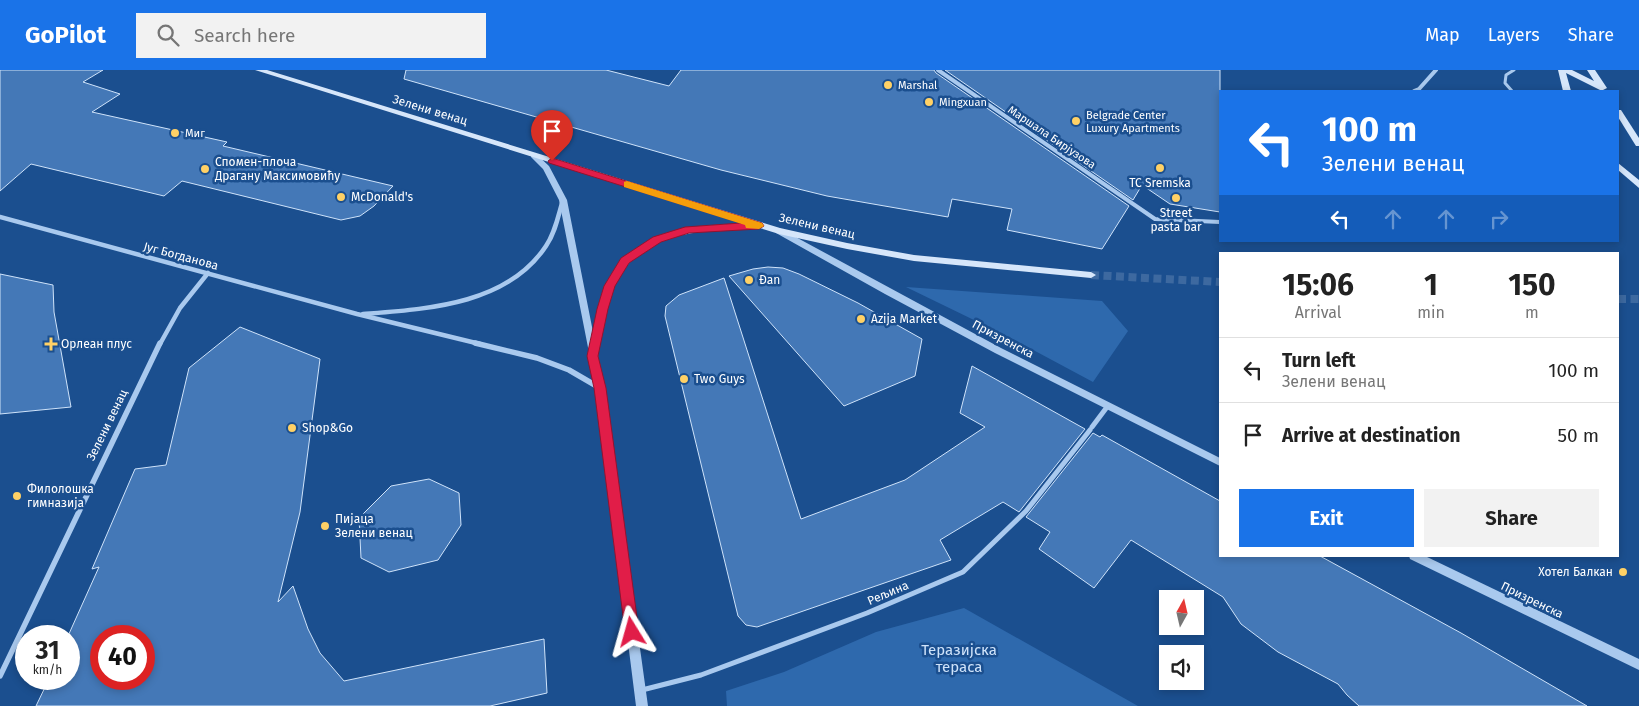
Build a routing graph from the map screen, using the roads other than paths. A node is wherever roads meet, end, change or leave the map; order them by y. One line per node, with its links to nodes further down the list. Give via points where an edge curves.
1 (260, 70): 14 (main road, Зелени венац)
2 (938, 70): 19 (street, Маршала Бирјузова, via 1155,219)
3 (1436, 70): 8 (street)
4 (1514, 70): 9 (lane, via 1506,75 1505,83)
5 (1562, 70): 10 (main road)
6 (1566, 70): 11 (main road)
7 (1590, 70): 11 (main road)
8 (1416, 90)
9 (1511, 90)
10 (1567, 90)
11 (1604, 90)
12 (1619, 114): 13 (main road)
13 (1639, 144)
14 (533, 155): 17 (street, via 546,168); 20 (main road, Зелени венац)
15 (1619, 167): 16 (main road)
16 (1639, 185)
17 (563, 200): 24 (street, Југ Богданова, via 546,246 511,281 454,302 411,310); 25 (street)
18 (0, 217): 22 (street, Југ Богданова)
19 (1219, 222)
20 (759, 226): 21 (main road, Зелени венац); 25 (street, via 689,229 657,239 625,261 610,286 602,309)
21 (779, 231): 23 (main road, Зелени венац, via 914,258); 27 (street, Призренска, via 880,289)
22 (208, 273): 24 (street, Југ Богданова); 31 (street, Зелени венац, via 180,308 162,339)
23 (1091, 275)
24 (357, 314): 26 (street, Југ Богданова, via 537,358)
25 (593, 356): 26 (street)
26 (600, 388): 32 (street)
27 (1107, 407): 28 (street, Призренска); 32 (street, Рељина, via 1026,511 963,572 766,651)
28 (1219, 462)
29 (1416, 557): 30 (street, Призренска)
30 (1639, 665)
31 (0, 676)
32 (640, 691): 33 (street)
33 (642, 706)

